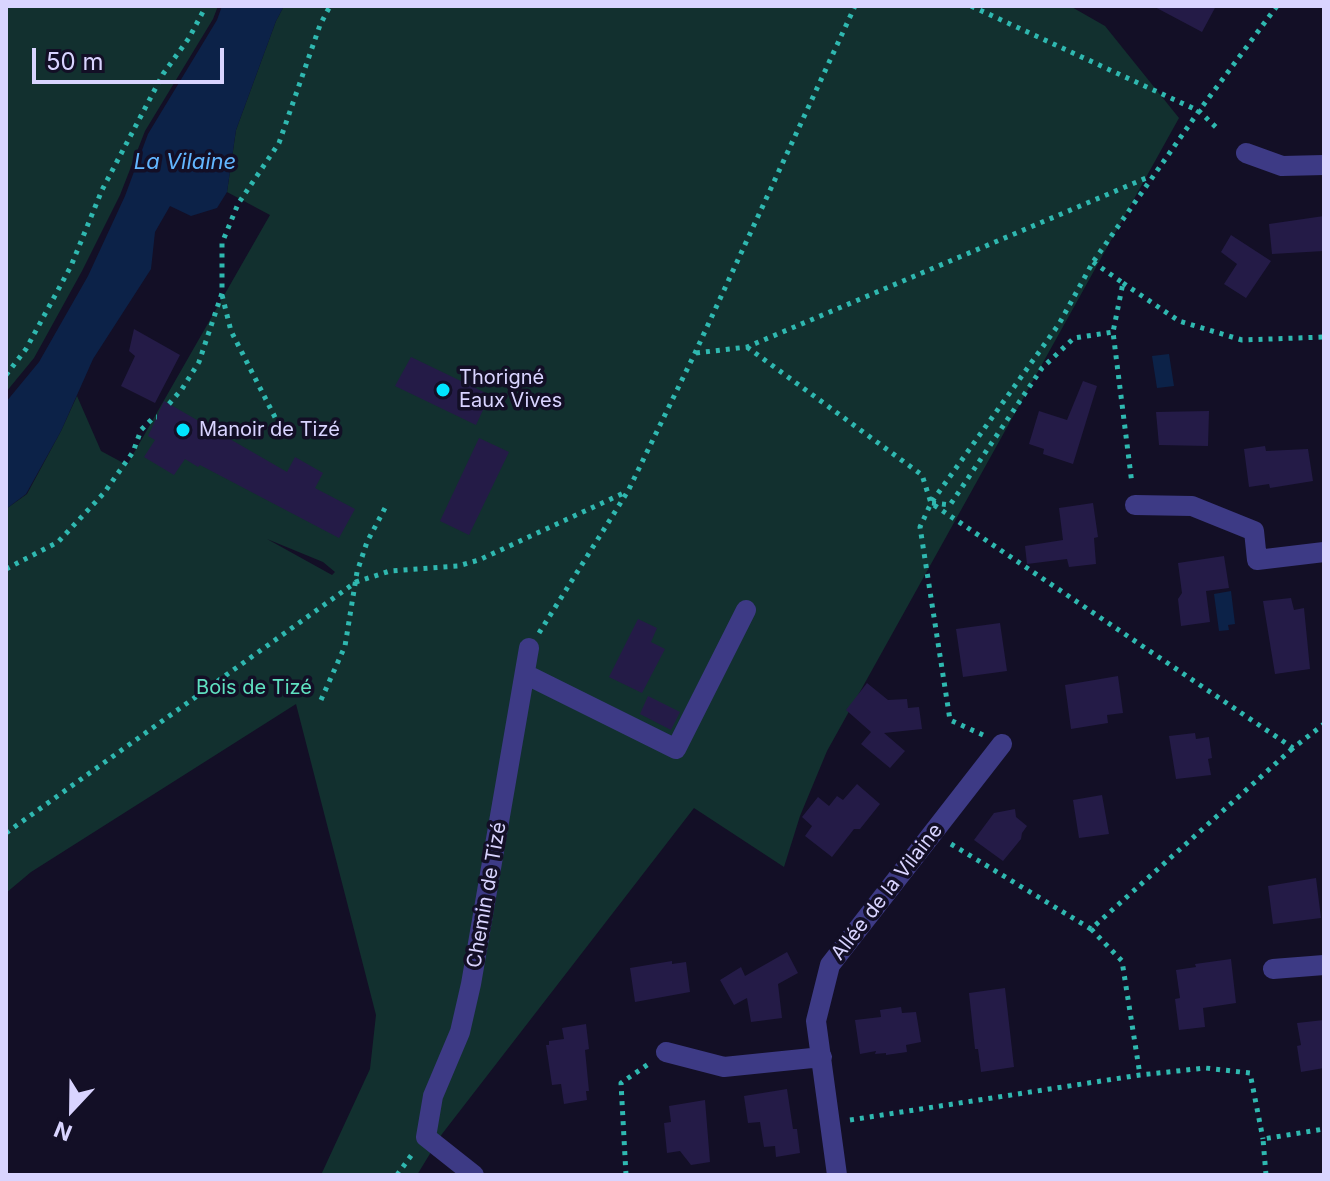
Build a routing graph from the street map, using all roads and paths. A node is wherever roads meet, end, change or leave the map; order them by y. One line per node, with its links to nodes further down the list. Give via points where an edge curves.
1 (206, 6): 18 (path, via 157,84 102,190 71,266)
2 (330, 6): 13 (path, via 279,143 238,204 222,243)
3 (855, 6): 17 (path)
4 (971, 6): 6 (path)
5 (1277, 6): 6 (path)
6 (1199, 111): 7 (path); 10 (path)
7 (1220, 131)
8 (1246, 153): 9 (street, via 1282,166)
9 (1324, 165)
10 (1154, 175): 11 (path); 16 (path)
11 (1093, 262): 12 (path); 23 (path, via 1059,324)
12 (1123, 283): 14 (path); 15 (path, via 1179,321 1242,340)
13 (222, 293): 19 (path, via 199,362); 21 (path, via 231,331)
14 (1113, 332): 23 (path, via 1074,338 1052,358 950,505); 24 (path)
15 (1324, 337)
16 (747, 347): 17 (path); 23 (path, via 922,475)
17 (695, 353): 22 (path)
18 (6, 375)
19 (169, 404)
20 (157, 417): 27 (path, via 141,430 133,452 104,493 58,542)
21 (281, 429)
22 (628, 491): 28 (path, via 479,560 390,571); 30 (path)
23 (931, 503): 34 (path, via 920,527 950,720); 35 (path)
24 (1135, 505): 26 (street, via 1192,506 1254,531 1257,560)
25 (385, 508): 28 (path, via 367,542)
26 (1324, 552)
27 (6, 569)
28 (356, 582): 32 (path, via 345,646); 36 (path)
29 (746, 610): 31 (street, via 676,749)
30 (529, 648): 31 (street, Chemin de Tizé)
31 (525, 674): 47 (street, Chemin de Tizé, via 471,984 460,1032 433,1096 426,1137)
32 (321, 700)
33 (1324, 724): 35 (path)
34 (1002, 744): 37 (street, Allée de la Vilaine)
35 (1293, 748): 38 (path)
36 (6, 833)
37 (933, 833): 38 (path); 42 (street, Allée de la Vilaine, via 830,965 816,1021)
38 (1091, 929): 43 (path, via 1122,961)
39 (1324, 965): 40 (street)
40 (1273, 969)
41 (666, 1052): 42 (street, via 724,1067); 48 (path, via 621,1083)
42 (822, 1057): 44 (street, Allée de la Vilaine)
43 (1140, 1075): 44 (path); 46 (path, via 1205,1068 1250,1073)
44 (831, 1124): 49 (street, Allée de la Vilaine)
45 (1324, 1129): 46 (path)
46 (1263, 1139): 50 (path)
47 (474, 1175)
48 (626, 1175)
49 (837, 1175)
50 (1266, 1175)

